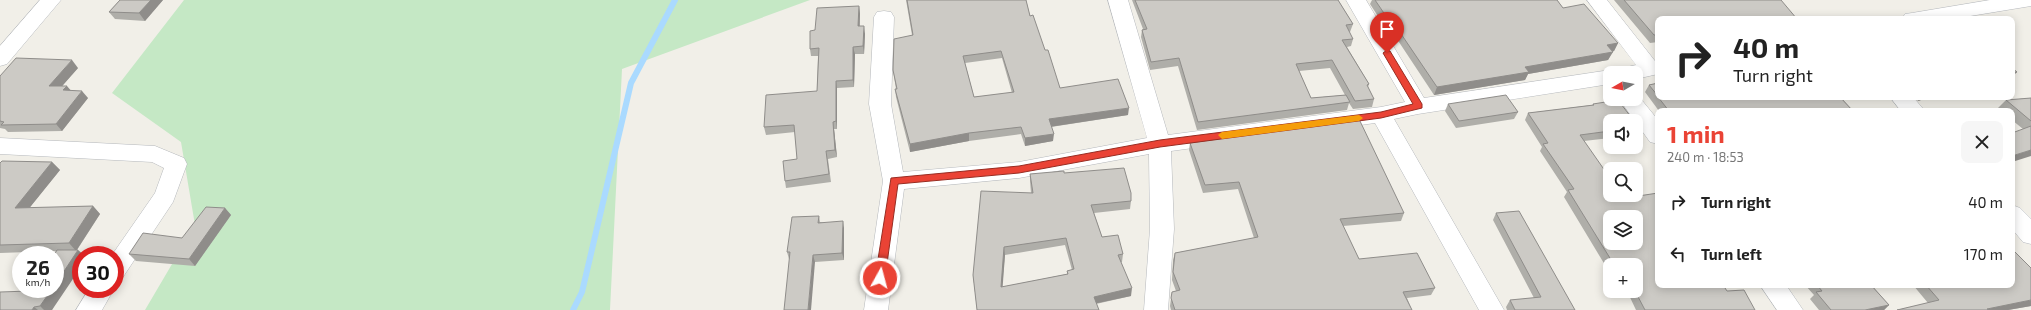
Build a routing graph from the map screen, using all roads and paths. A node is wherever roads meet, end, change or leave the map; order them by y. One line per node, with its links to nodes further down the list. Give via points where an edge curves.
1 (51, 0): 8 (street)
2 (1118, 0): 17 (street)
3 (1356, 0): 12 (street)
4 (1597, 0): 9 (street)
5 (2028, 0): 6 (street)
6 (1930, 16)
7 (884, 17): 19 (street, via 880,104)
8 (0, 59)
9 (1646, 70)
10 (1603, 78): 12 (street)
11 (1903, 100): 14 (street)
12 (1418, 106): 15 (street)
13 (1635, 106): 16 (street)
14 (1911, 108)
15 (1381, 115): 17 (street); 28 (street)
16 (1655, 132)
17 (1160, 144): 19 (street, via 1019,170); 27 (street, via 1162,229)
18 (0, 146): 22 (street, via 155,154 176,164 165,196)
19 (894, 181): 26 (street)
20 (2015, 217): 21 (street)
21 (2031, 235)
22 (124, 257)
23 (1774, 288): 29 (street)
24 (96, 298): 25 (street)
25 (88, 310)
26 (876, 310)
27 (1156, 310)
28 (1492, 310)
29 (1791, 310)

